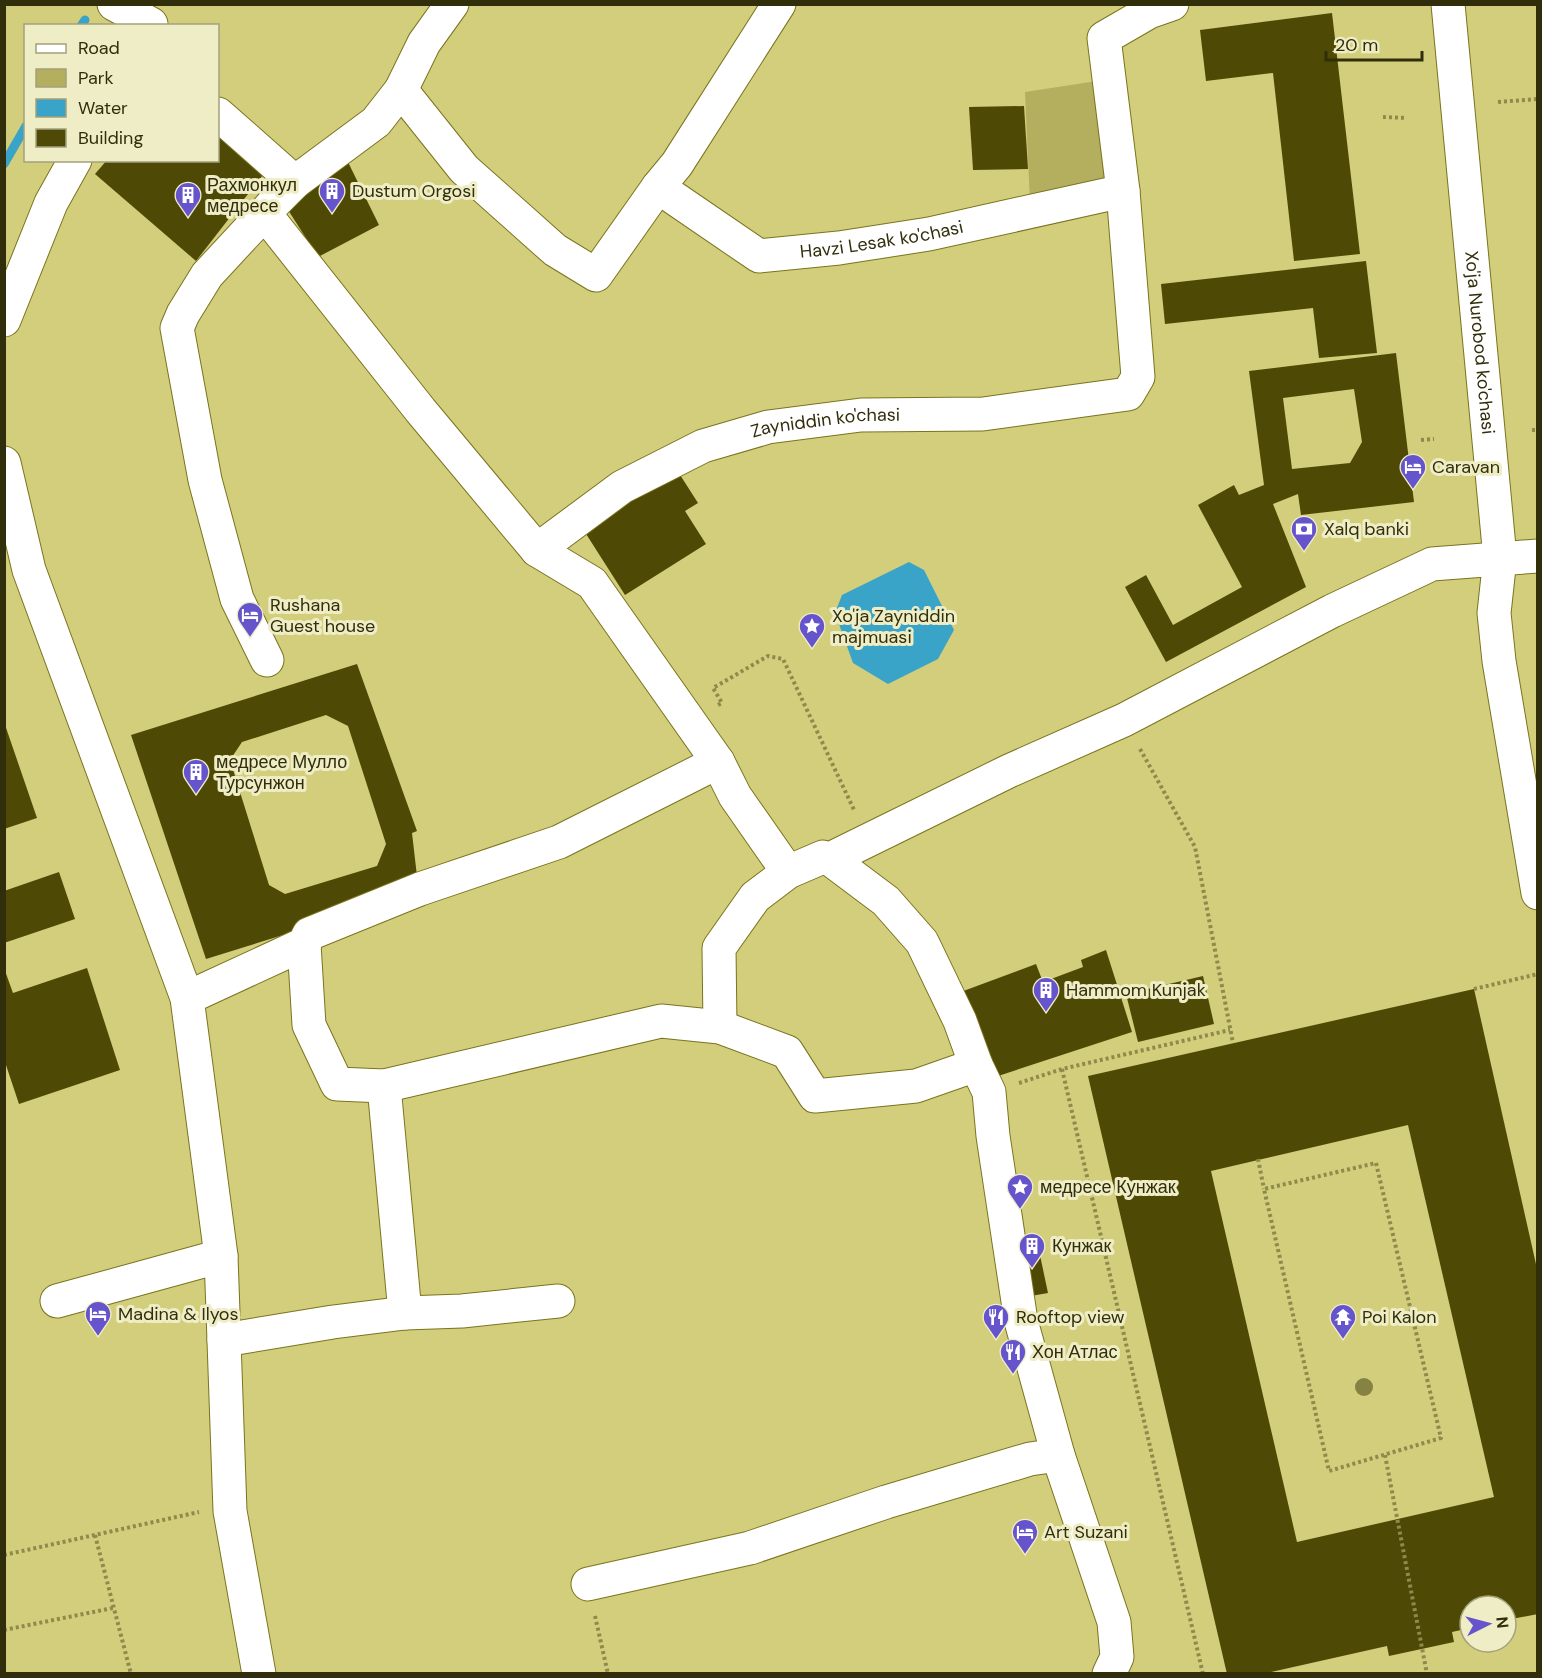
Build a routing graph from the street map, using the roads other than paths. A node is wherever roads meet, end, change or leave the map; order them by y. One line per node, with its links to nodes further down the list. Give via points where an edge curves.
1 (114, 4): 6 (street)
2 (452, 4): 7 (street, via 424,43)
3 (778, 4): 11 (street, via 677,164)
4 (1172, 4): 12 (street, via 1149,12 1104,38)
5 (1448, 4): 18 (street, Xo'ja Nurobod ko'chasi)
6 (156, 18)
7 (400, 90): 10 (street, via 376,122); 11 (street, via 464,169 555,250 596,275)
8 (219, 115): 10 (street)
9 (74, 162): 14 (street, via 51,203)
10 (295, 182): 13 (street)
11 (658, 187): 12 (street, Havzi Lesak ko'chasi, via 759,256 929,234)
12 (1123, 191): 16 (street, Zayniddin ko'chasi, via 1138,377 1128,394 983,414 861,415 768,427 703,446 622,487)
13 (265, 214): 16 (street); 19 (street, via 207,275 177,328 205,480 237,599)
14 (4, 320)
15 (4, 463): 25 (street, via 29,570)
16 (537, 550): 20 (street, via 592,583)
17 (1538, 556): 18 (street)
18 (1500, 558): 21 (street, via 1432,564 1332,611 1124,720 1009,771); 23 (street, Xo'ja Nurobod ko'chasi, via 1494,613 1499,661)
19 (267, 660)
20 (718, 762): 22 (street, via 735,796); 24 (street, via 559,842 409,894 309,934)
21 (830, 859): 22 (street, via 823,857); 27 (street, via 886,901 922,942 960,1021)
22 (788, 872): 26 (street, via 755,897 719,948)
23 (1538, 893)
24 (304, 944): 25 (street); 28 (street, via 309,1025 337,1084)
25 (187, 998): 29 (street)
26 (720, 1028): 27 (street, via 787,1052 815,1096); 28 (street, via 661,1021)
27 (982, 1079): 34 (street, via 1021,1321)
28 (384, 1086): 32 (street)
29 (221, 1256): 30 (street); 33 (street)
30 (57, 1301)
31 (558, 1301): 32 (street)
32 (405, 1313): 33 (street)
33 (224, 1340): 36 (street, via 230,1511)
34 (1058, 1455): 35 (street, via 1030,1459 886,1502 750,1548); 37 (street, via 1114,1622 1117,1657)
35 (588, 1584)
36 (259, 1674)
37 (1109, 1674)

